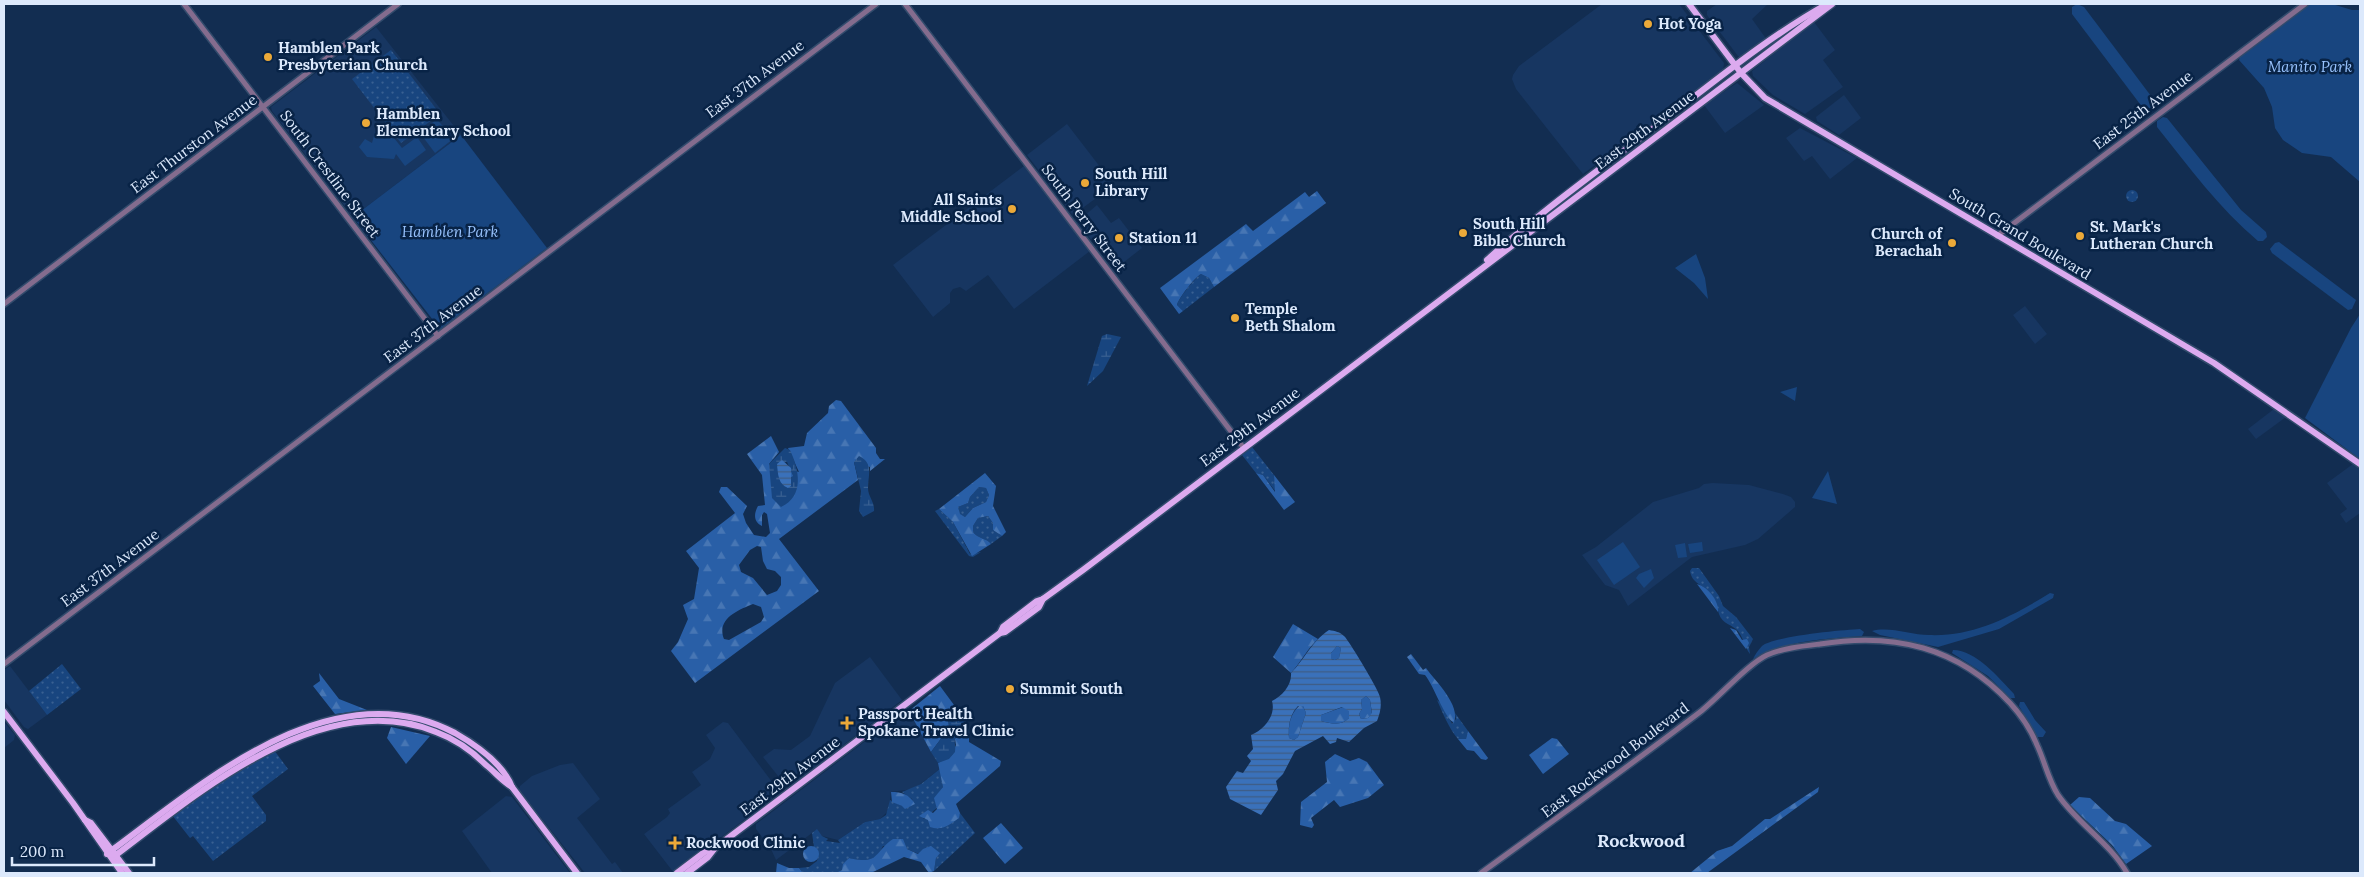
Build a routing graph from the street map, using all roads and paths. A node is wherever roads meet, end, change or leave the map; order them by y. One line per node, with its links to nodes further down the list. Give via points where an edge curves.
1 (184, 4): 11 (street, South Crestline Street)
2 (398, 4): 11 (street, East Thurston Avenue)
3 (876, 4): 15 (street, East 37th Avenue)
4 (905, 4): 16 (street, South Perry Street)
5 (1689, 4): 9 (main road, South Grand Boulevard)
6 (1827, 4): 9 (main road, East 29th Avenue, via 1796,22)
7 (1832, 4): 10 (main road, East 29th Avenue)
8 (2305, 4): 12 (street, East 25th Avenue)
9 (1736, 66): 10 (main road, South Grand Boulevard); 13 (main road, East 29th Avenue, via 1581,184)
10 (1741, 73): 12 (main road, South Grand Boulevard, via 1779,108); 13 (main road, East 29th Avenue)
11 (263, 107): 14 (street, East Thurston Avenue); 15 (street, South Crestline Street)
12 (1997, 236): 17 (main road, South Grand Boulevard, via 2219,366)
13 (1471, 275): 16 (main road, East 29th Avenue)
14 (4, 304)
15 (438, 336): 18 (street, East 37th Avenue)
16 (1243, 447): 20 (main road, East 29th Avenue, via 1005,632)
17 (2360, 464)
18 (4, 664)
19 (4, 712): 21 (main road)
20 (715, 848): 25 (main road, East 29th Avenue); 26 (main road, East 29th Avenue)
21 (112, 854): 22 (main road); 23 (main road); 24 (main road, via 210,776 246,754 297,732 360,715 399,716 446,729 487,756 504,773)
22 (122, 873)
23 (129, 873)
24 (577, 873)
25 (677, 873)
26 (687, 873)
27 (1481, 873): 28 (street, East Rockwood Boulevard, via 1716,700 1759,660 1804,646 1872,638 1936,651 1971,668 1992,685 2020,715 2058,795 2107,846)
28 (2127, 873)

